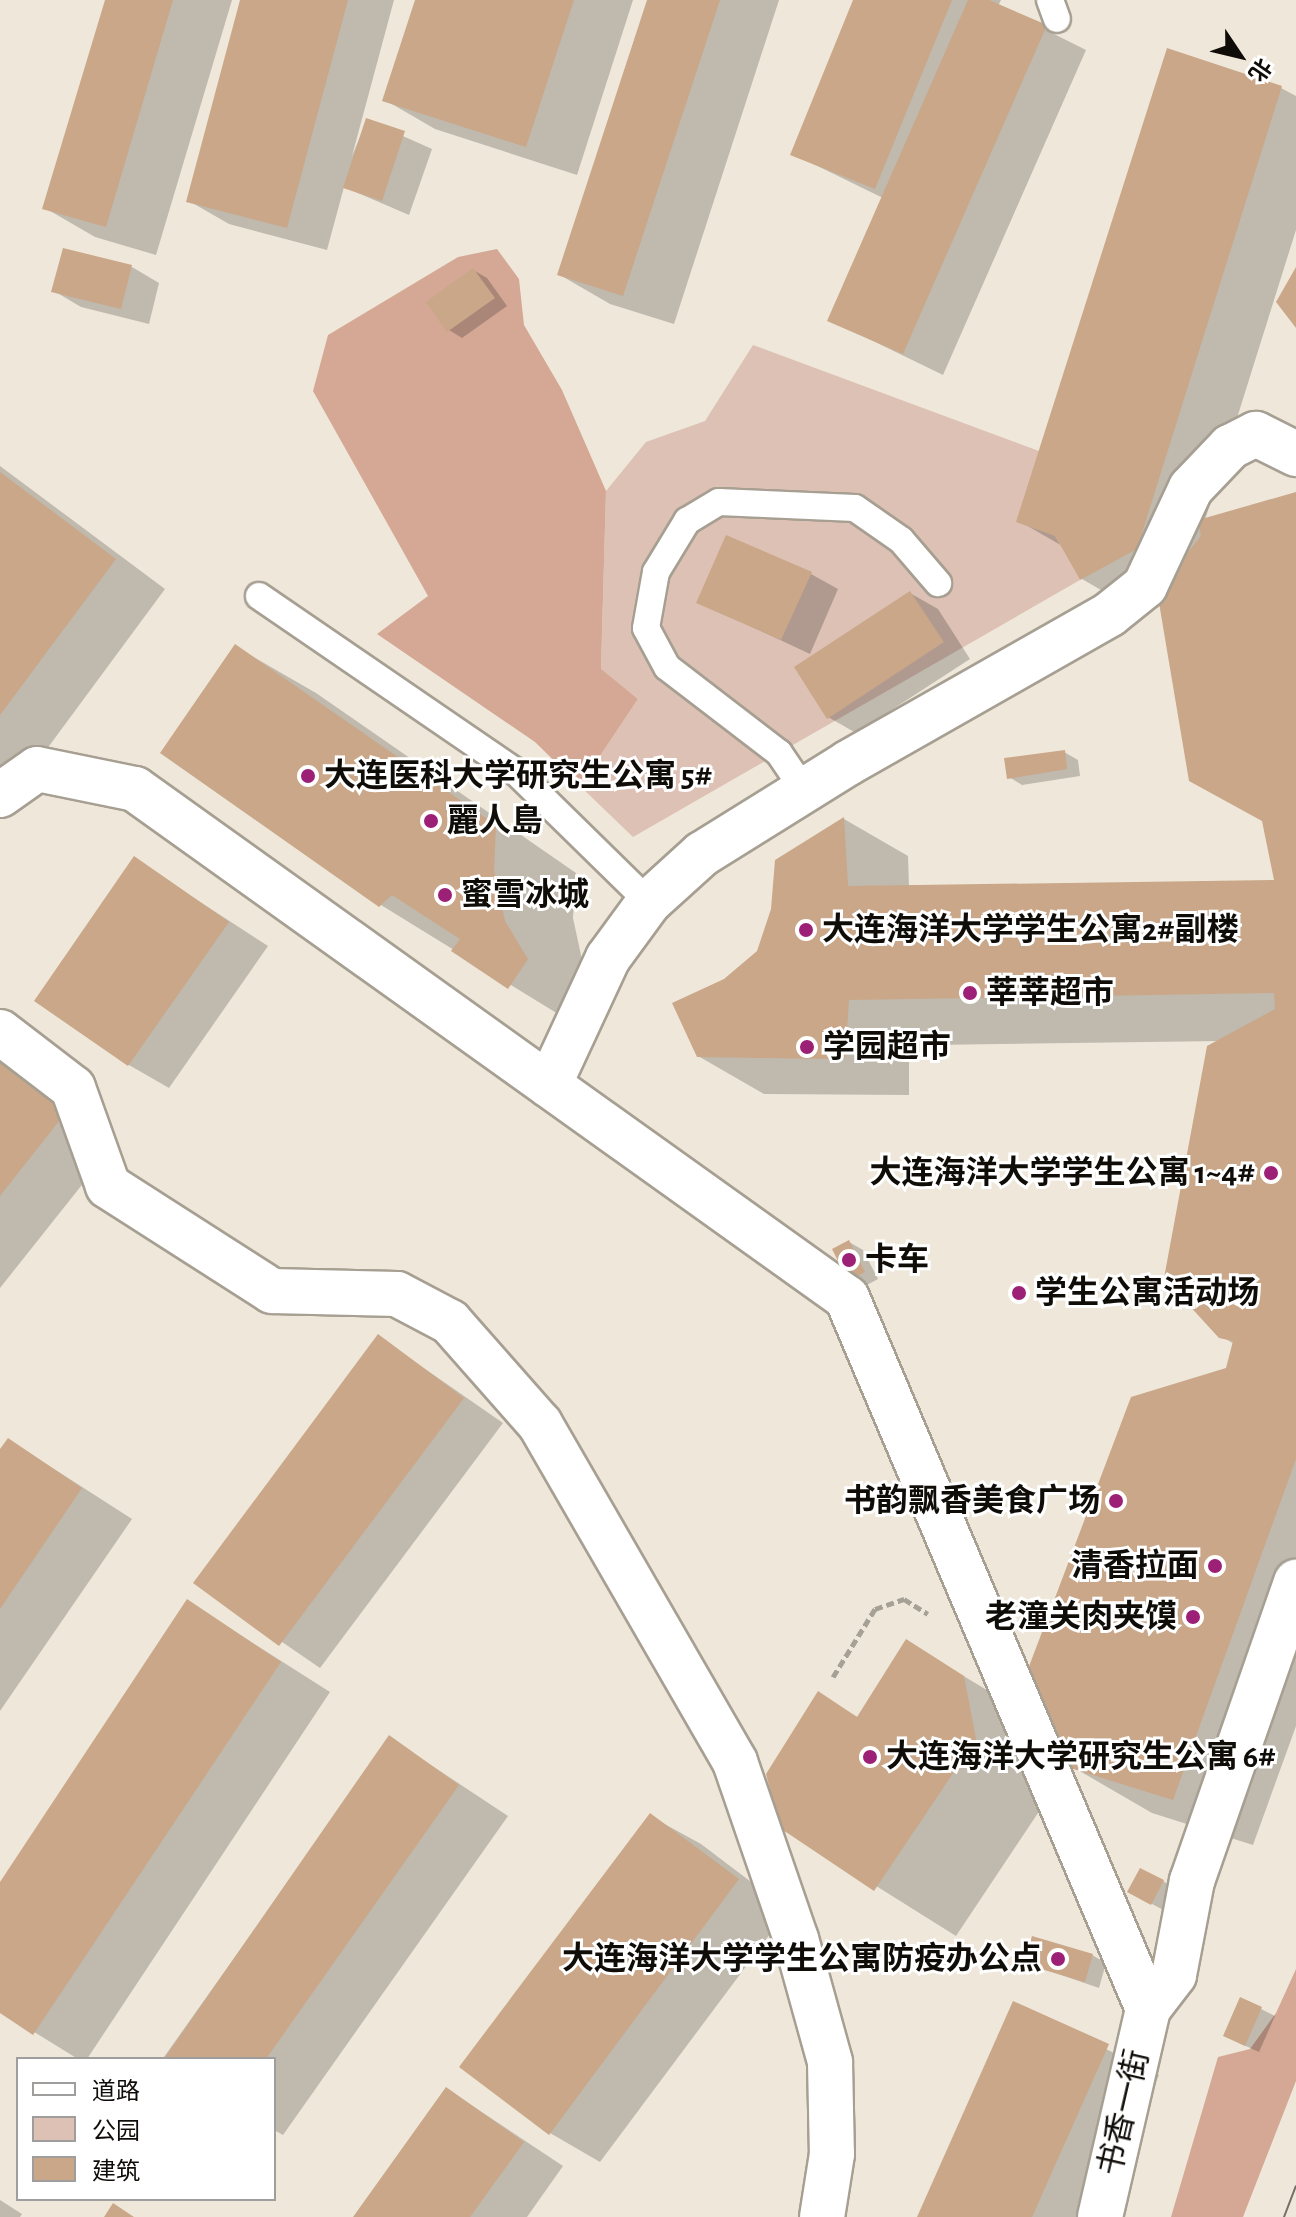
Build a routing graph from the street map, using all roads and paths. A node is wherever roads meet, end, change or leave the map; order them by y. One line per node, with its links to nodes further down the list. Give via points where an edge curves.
1 (1296, 454): 4 (street, via 1256,434 1230,447 1191,488 1171,539 1145,586 1133,596)
2 (938, 583): 4 (lane, via 901,540 855,508 719,502 687,521 656,572 646,628 667,667 779,753)
3 (259, 596): 6 (lane, via 515,771)
4 (804, 790): 6 (street, via 702,854)
5 (0, 795): 8 (street, via 37,769 135,789)
6 (649, 902): 8 (street, via 608,958)
7 (0, 1032): 13 (street, via 73,1088 108,1186 272,1291 397,1294 450,1322 540,1424 735,1762 796,1939 830,2062 832,2154)
8 (549, 1085): 12 (street, via 847,1298)
9 (1296, 1582): 12 (street, via 1192,1881 1174,1975)
10 (937, 1625): 11 (path, via 904,1599 875,1609)
11 (833, 1677)
12 (1148, 2009): 14 (street, 书香一街)
13 (822, 2217)
14 (1100, 2217)

